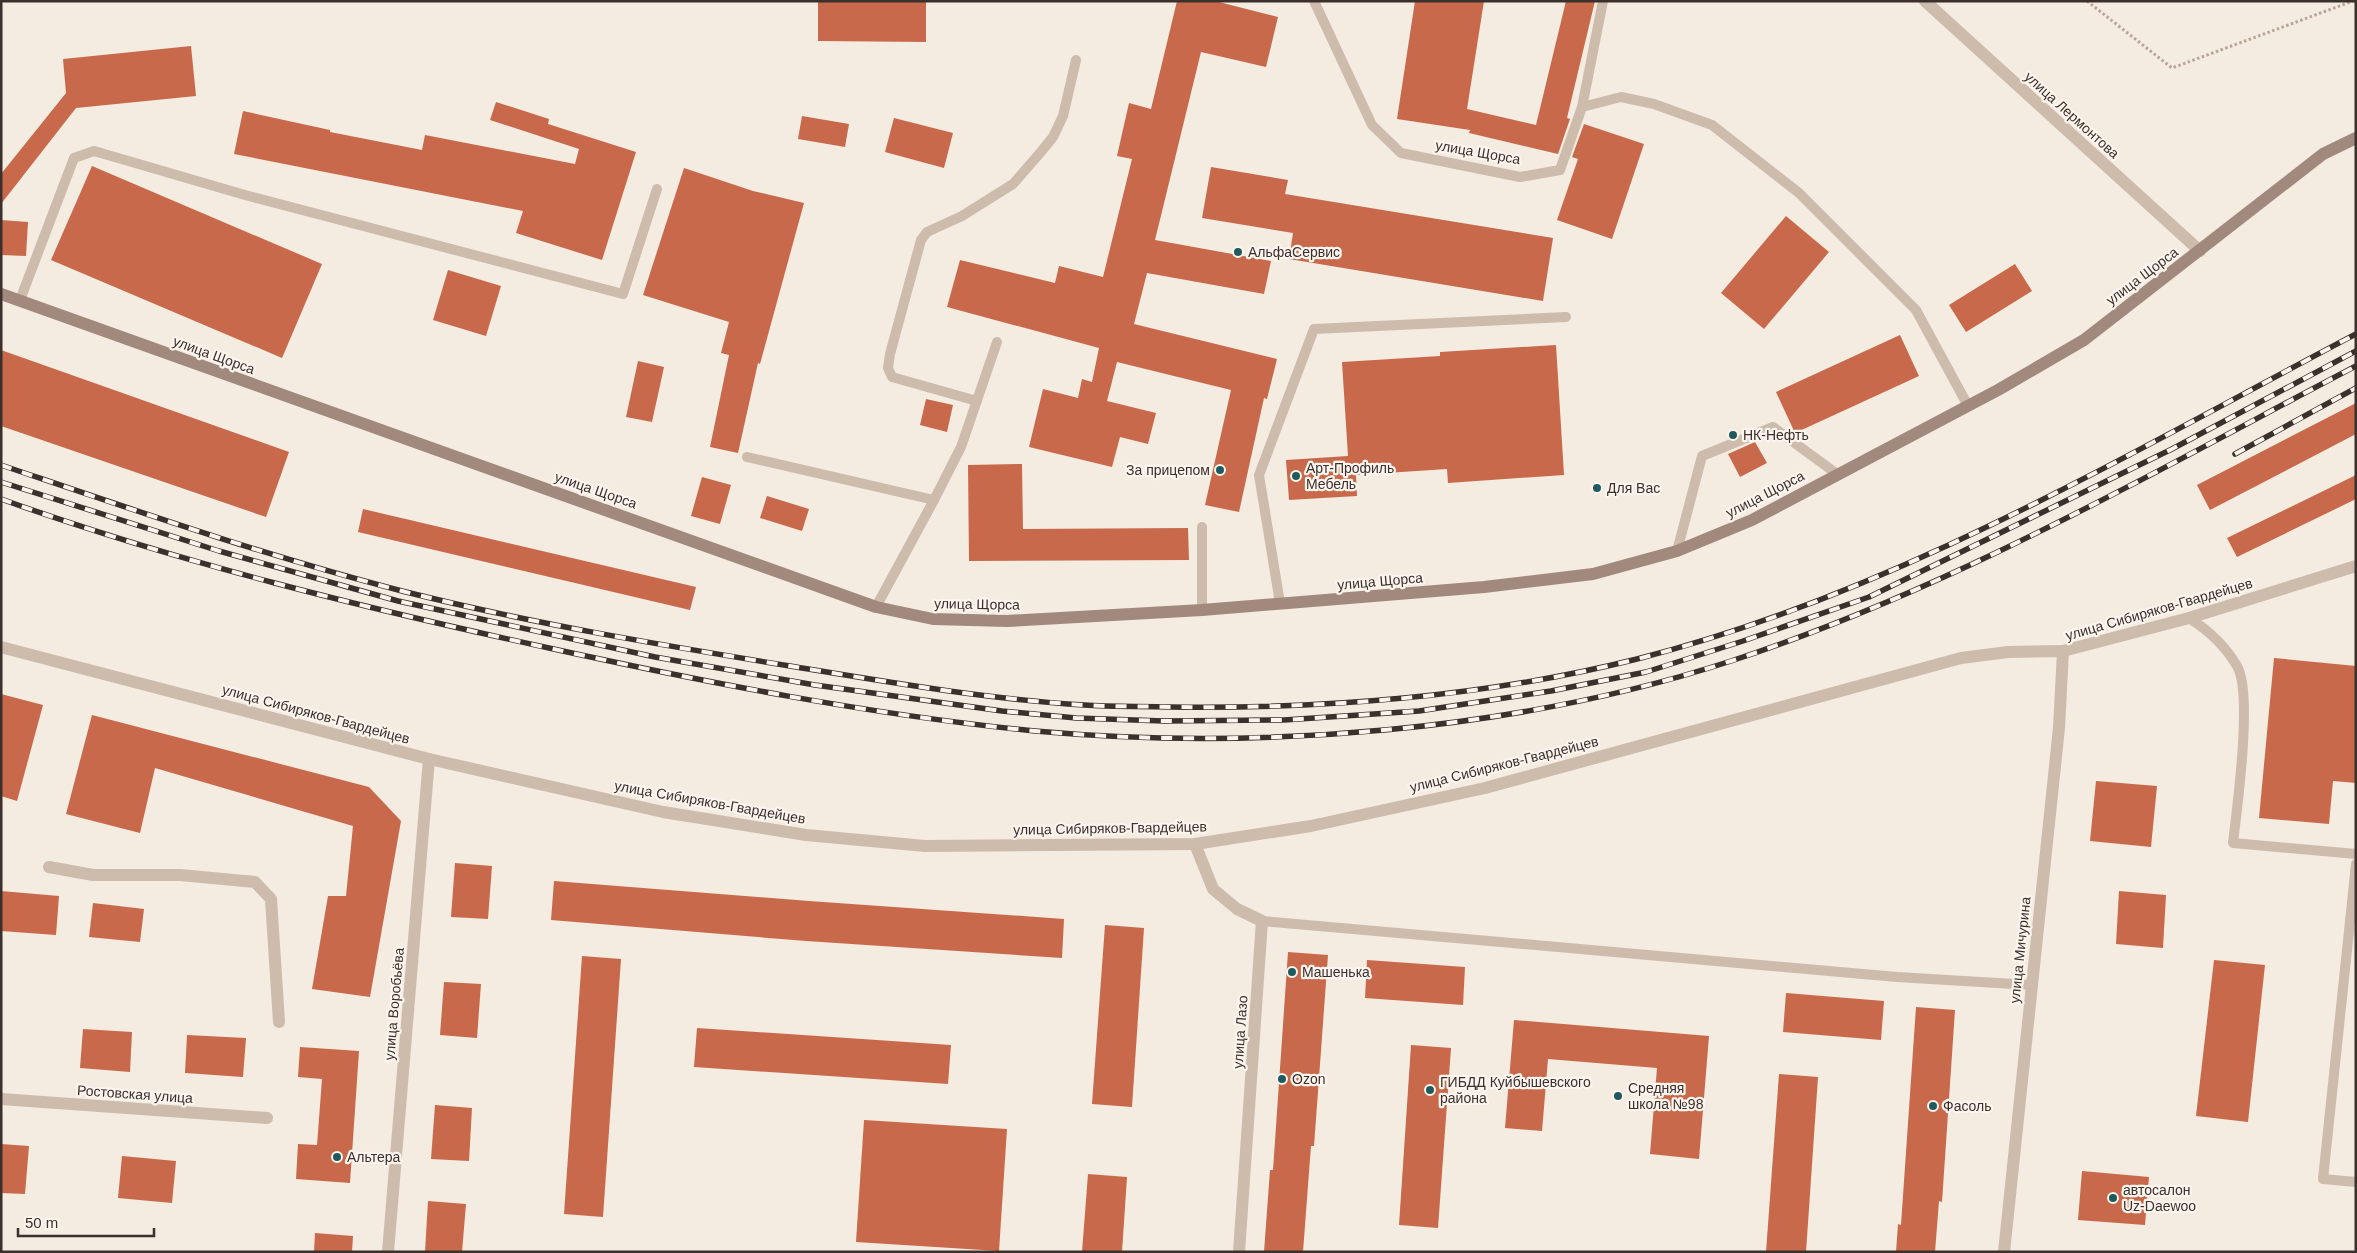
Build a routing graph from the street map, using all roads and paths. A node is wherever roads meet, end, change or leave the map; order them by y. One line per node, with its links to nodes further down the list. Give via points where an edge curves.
1 (1314, 1): 7 (lane, улица Щорса, via 1372,125 1401,153 1520,176 1560,170)
2 (1603, 1): 7 (lane)
3 (1924, 1): 10 (street, улица Лермонтова)
4 (2087, 1): 5 (path, via 2172,68)
5 (2353, 1)
6 (1076, 60): 15 (lane, via 1063,116 1053,137 1013,184 962,216 927,232 921,240 888,368 892,377)
7 (1582, 107): 16 (lane, via 1621,97 1654,104 1712,125 1798,193 1916,310)
8 (2356, 138): 10 (main road, улица Щорса, via 2323,154)
9 (657, 189): 12 (lane, via 623,294 245,195 94,151 74,158)
10 (2200, 251): 16 (main road, улица Щорса, via 2084,340)
11 (1, 294): 12 (main road, улица Щорса)
12 (20, 300): 24 (main road, улица Щорса)
13 (1566, 317): 23 (lane, via 1314,329 1259,475)
14 (997, 342): 15 (lane)
15 (977, 400): 19 (lane, via 961,446)
16 (1968, 404): 18 (main road, улица Щорса)
17 (747, 456): 19 (lane)
18 (1838, 474): 21 (main road, улица Щорса, via 1752,520); 21 (lane, via 1773,427 1702,456)
19 (934, 500): 24 (lane)
20 (1202, 527): 25 (lane)
21 (1677, 551): 23 (main road, улица Щорса, via 1592,574 1484,587)
22 (2356, 566): 26 (street, улица Сибиряков-Гвардейцев)
23 (1280, 604): 25 (main road, улица Щорса)
24 (876, 608): 25 (main road, улица Щорса, via 933,619 1007,621)
25 (1202, 610)
26 (2189, 618): 28 (street, улица Сибиряков-Гвардейцев); 31 (lane, via 2207,629 2238,667 2245,692 2234,843)
27 (1, 647): 29 (street, улица Сибиряков-Гвардейцев)
28 (2063, 651): 30 (street, улица Сибиряков-Гвардейцев, via 2008,652 1962,658 1485,788 1311,826); 35 (street, улица Мичурина, via 2059,728)
29 (430, 759): 30 (street, улица Сибиряков-Гвардейцев, via 663,812 806,835 925,846); 40 (street, улица Воробьёва)
30 (1195, 844): 34 (street, via 1213,889 1236,910)
31 (2356, 854)
32 (2356, 864): 39 (lane, via 2323,1179)
33 (49, 867): 36 (street, via 93,875 180,875 255,882 271,899)
34 (1262, 921): 35 (lane, via 1897,977); 41 (street, улица Лазо)
35 (2031, 985): 42 (street, улица Мичурина)
36 (278, 1022)
37 (1, 1099): 38 (street, Ростовская улица)
38 (267, 1118)
39 (2356, 1182)
40 (388, 1252)
41 (1238, 1252)
42 (2004, 1252)

